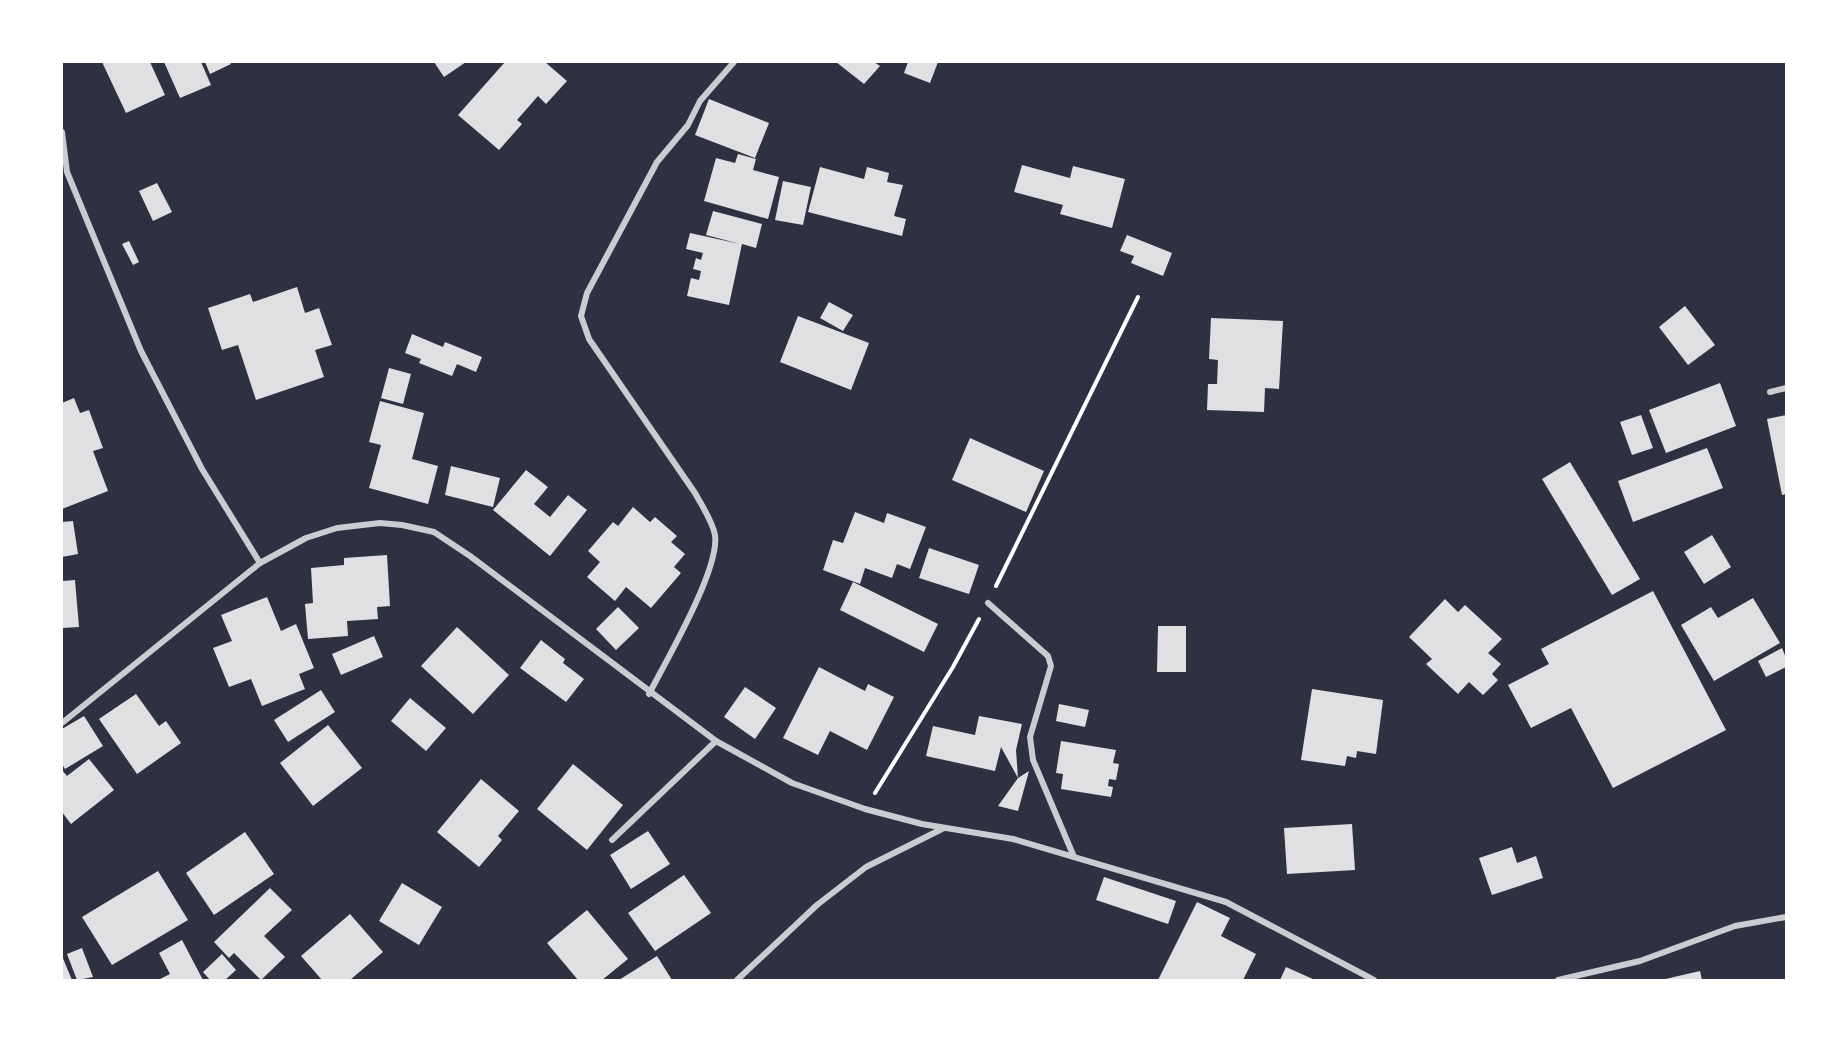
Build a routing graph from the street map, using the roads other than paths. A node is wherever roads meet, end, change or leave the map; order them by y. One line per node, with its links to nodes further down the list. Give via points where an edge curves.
1 (734, 62): 7 (street, via 700,101 688,125 657,162 587,293 581,316 589,339 695,493 716,537 707,579)
2 (62, 132): 5 (street, via 75,194 141,351 202,469)
3 (1786, 388): 4 (street)
4 (1770, 392)
5 (260, 563): 7 (street, via 306,538 337,528 380,524 434,532); 8 (street)
6 (988, 603): 12 (street, via 1048,656 1051,666 1030,737 1033,760)
7 (650, 694): 9 (street)
8 (62, 723)
9 (716, 741): 10 (street, via 792,783 865,809); 11 (street)
10 (944, 827): 12 (street, via 1013,839); 14 (street, via 866,867 817,905)
11 (612, 840)
12 (1074, 857): 15 (street, via 1226,902)
13 (1786, 917): 16 (street, via 1735,926 1640,961)
14 (737, 981)
15 (1374, 981)
16 (1558, 981)

